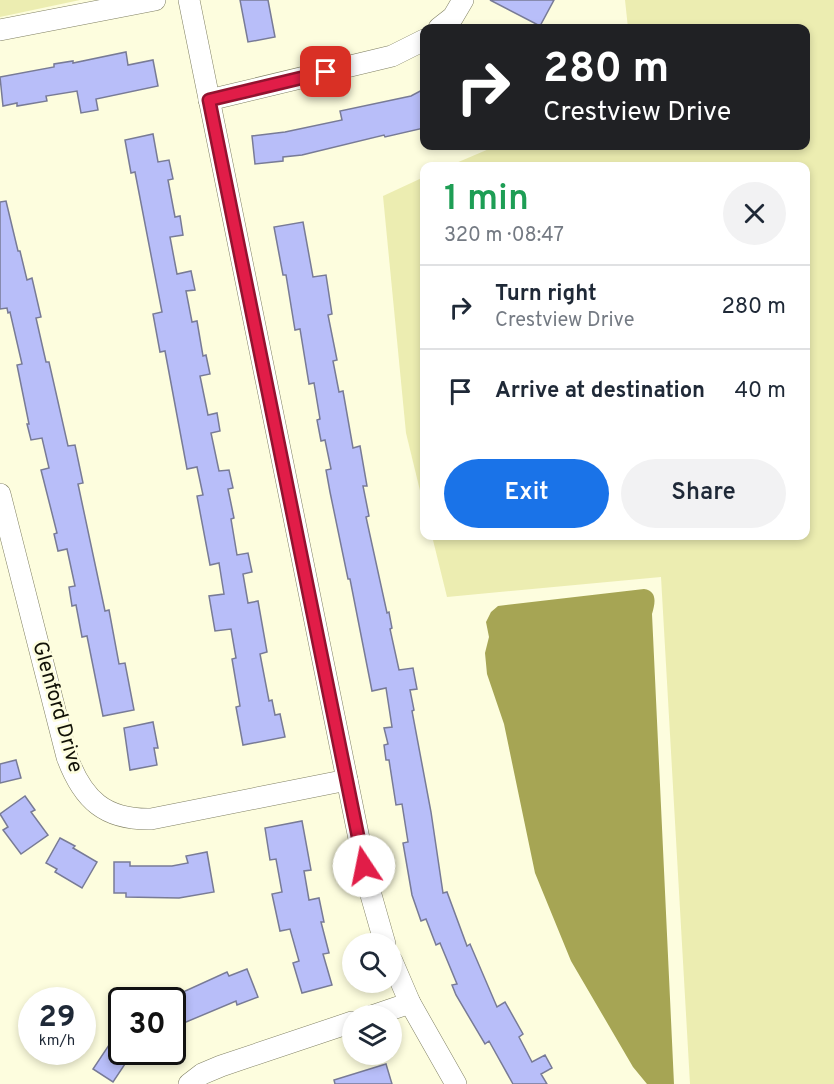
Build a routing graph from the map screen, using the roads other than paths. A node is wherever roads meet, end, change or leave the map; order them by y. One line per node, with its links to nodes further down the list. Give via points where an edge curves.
1 (155, 0): 5 (street)
2 (189, 0): 7 (street)
3 (463, 0): 4 (street)
4 (444, 24)
5 (0, 30)
6 (420, 42): 7 (street, via 392,56)
7 (209, 100): 9 (street)
8 (0, 494): 9 (street, Glenford Drive, via 67,758 74,776 97,804 129,819 151,819)
9 (347, 780): 10 (street)
10 (382, 933)
11 (402, 984): 12 (street)
12 (410, 1003): 13 (street); 16 (street)
13 (402, 1006)
14 (342, 1025): 15 (street, via 221,1066)
15 (189, 1084)
16 (456, 1084)

